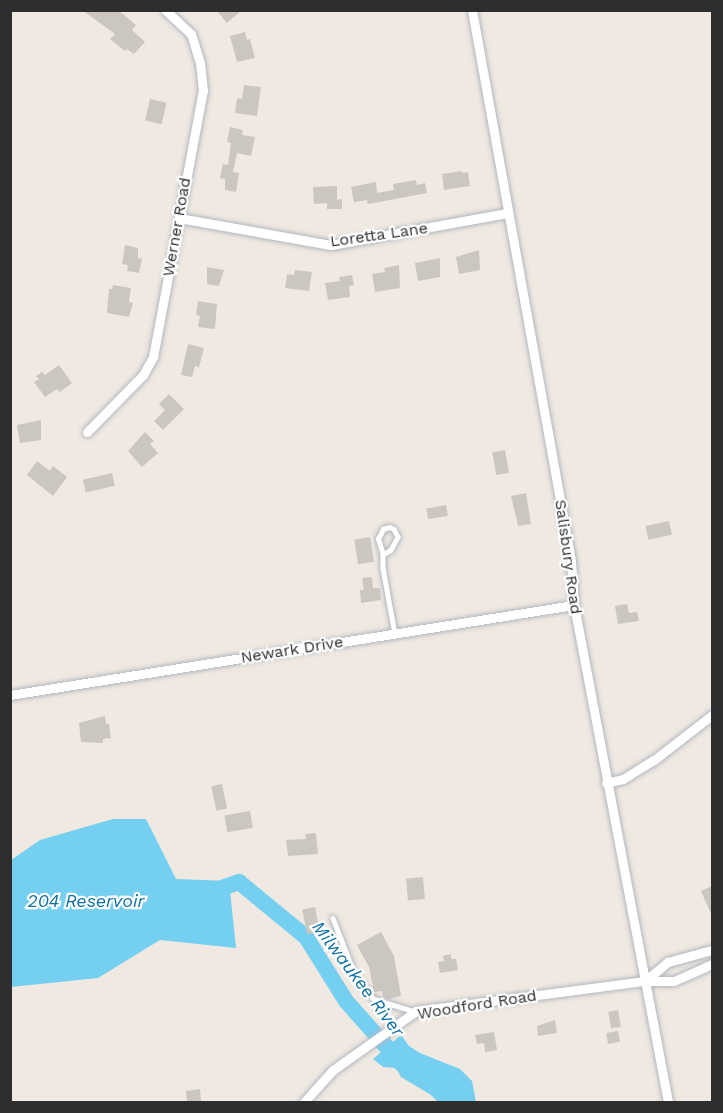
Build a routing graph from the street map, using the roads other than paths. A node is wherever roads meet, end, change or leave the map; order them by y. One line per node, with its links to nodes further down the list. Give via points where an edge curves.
1 (165, 10): 4 (street, Werner Road, via 191,34 203,91)
2 (472, 10): 3 (street, Salisbury Road)
3 (507, 213): 4 (street, Loretta Lane, via 331,245); 7 (street, Salisbury Road, via 571,561)
4 (179, 218): 5 (street, Werner Road, via 153,357 143,375)
5 (87, 432)
6 (383, 555): 6 (lane, via 398,537 390,527 383,529 378,539); 8 (lane)
7 (574, 605): 8 (street, Newark Drive); 11 (street, Salisbury Road)
8 (395, 634): 9 (street, Newark Drive)
9 (10, 695)
10 (712, 715): 11 (street, via 654,760 623,779)
11 (606, 783): 15 (street, Salisbury Road)
12 (333, 918): 16 (lane, via 355,975 374,999)
13 (712, 950): 15 (street, via 668,962)
14 (712, 964): 15 (street, Woodford Road, via 674,981)
15 (645, 981): 16 (street, Woodford Road); 18 (street, Salisbury Road)
16 (412, 1014): 17 (street, Woodford Road, via 333,1070)
17 (304, 1102)
18 (668, 1102)

